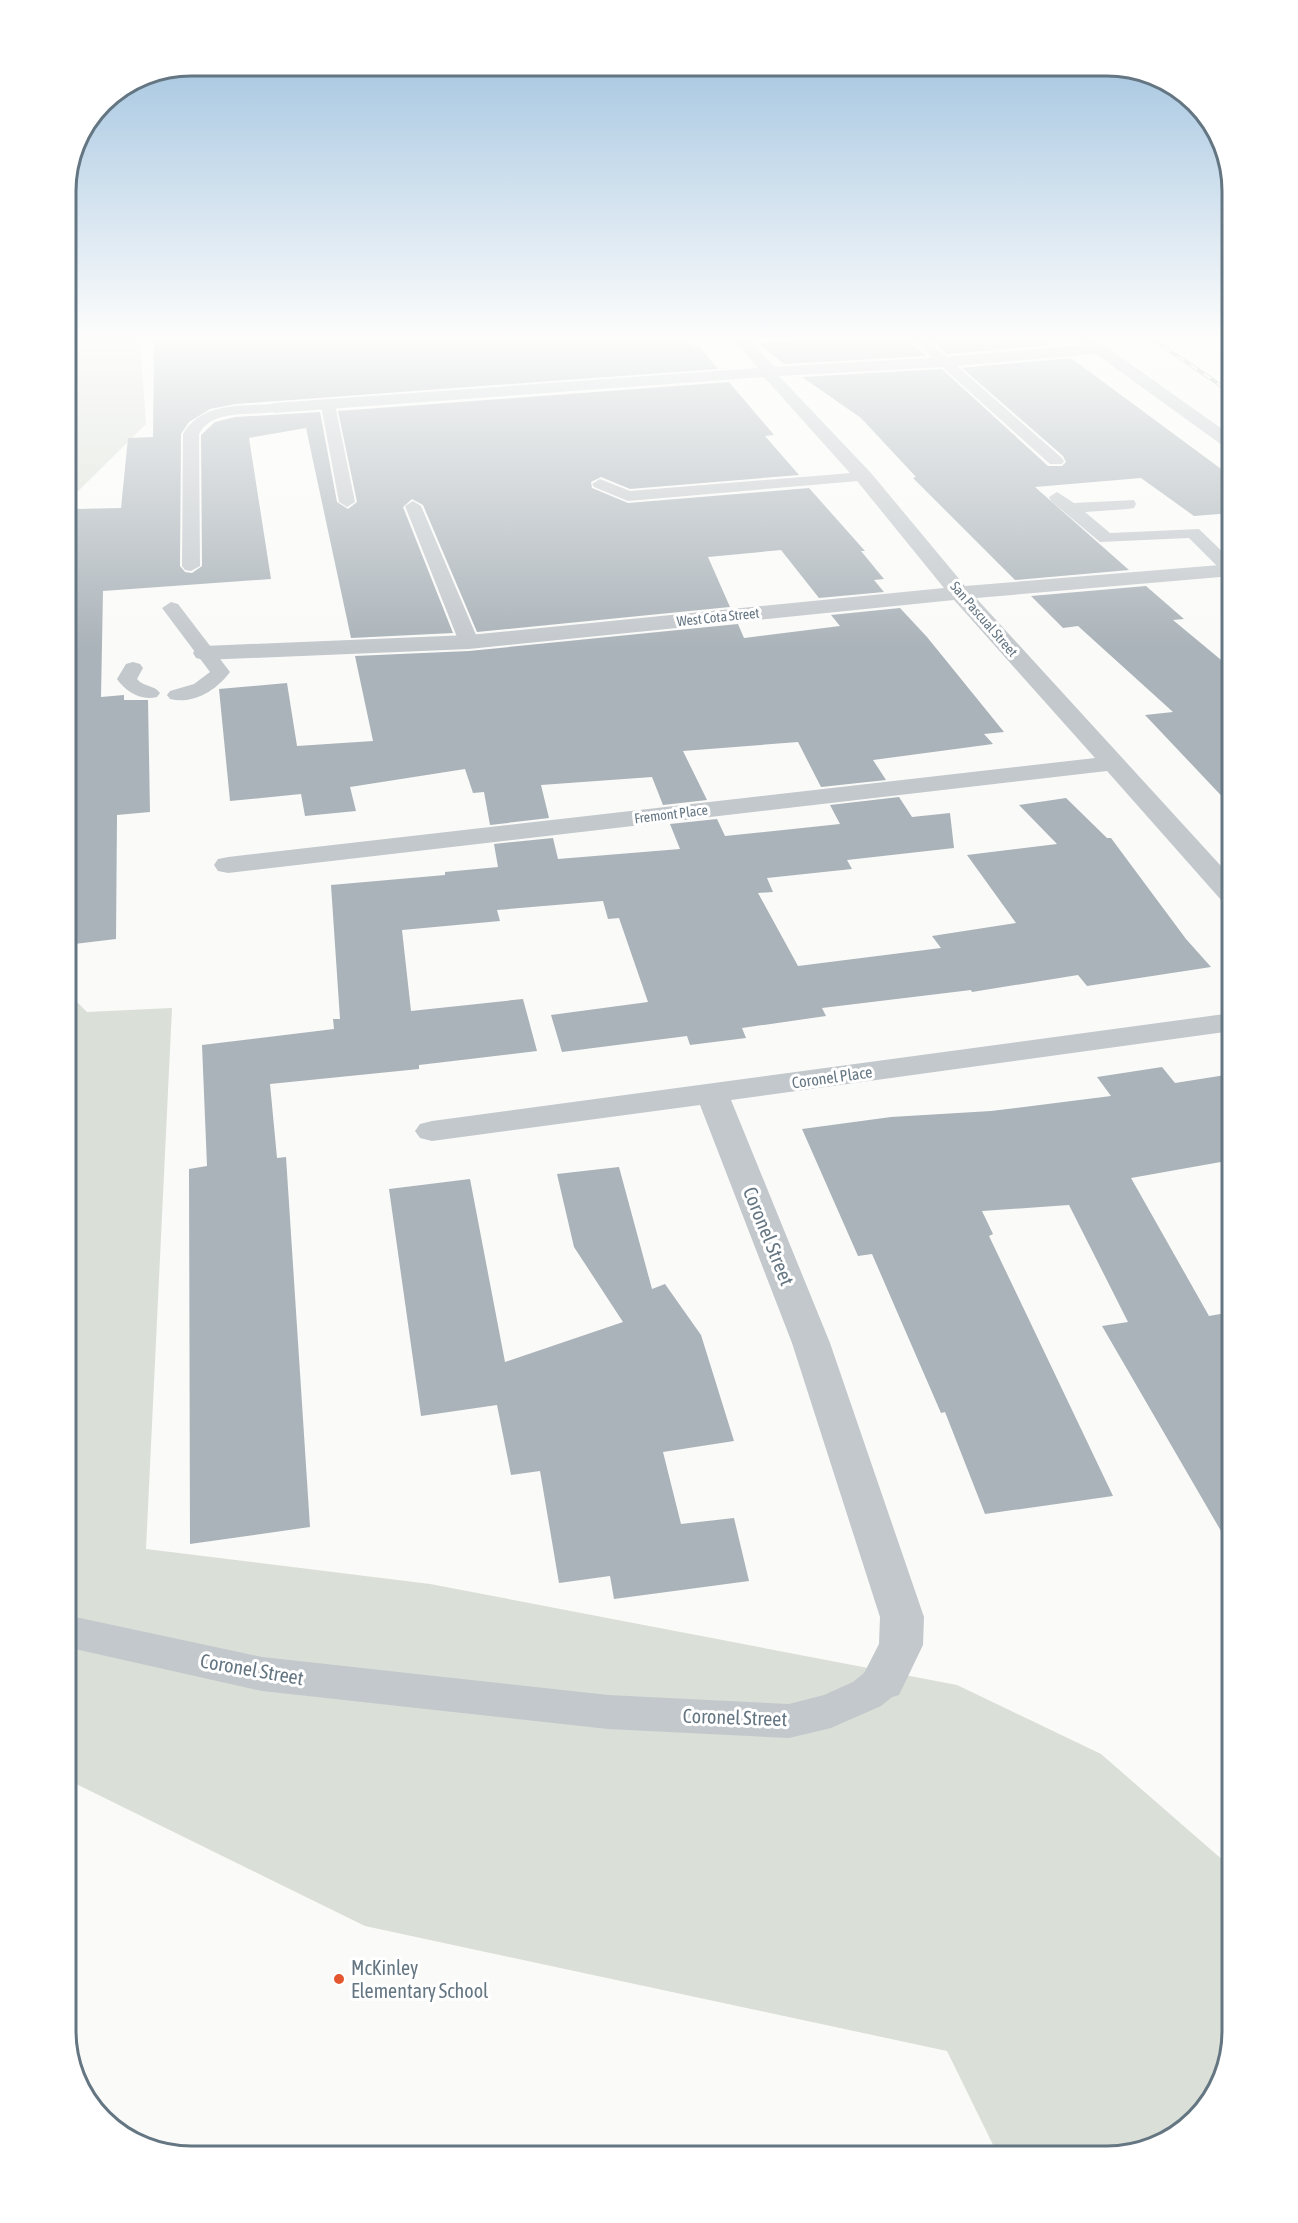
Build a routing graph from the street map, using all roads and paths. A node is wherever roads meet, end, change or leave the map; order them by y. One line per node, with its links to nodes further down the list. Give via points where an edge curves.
1 (191, 442): 12 (lane)
2 (334, 442): 8 (lane)
3 (831, 442): 6 (street, San Pascual Street)
4 (1034, 442): 5 (lane)
5 (1056, 461)
6 (864, 477): 7 (lane, via 628,496); 14 (street, San Pascual Street)
7 (600, 484)
8 (347, 502)
9 (1128, 504): 11 (lane, via 1063,503 1106,538 1193,532)
10 (413, 506): 16 (lane)
11 (1222, 561)
12 (191, 566)
13 (1222, 571): 14 (street, West Cota Street)
14 (960, 593): 16 (street, West Cota Street); 21 (street, San Pascual Street)
15 (171, 608): 17 (lane)
16 (469, 642): 17 (street, West Cota Street)
17 (204, 652): 20 (lane, via 220,672 213,682 196,692)
18 (133, 668): 19 (lane, via 127,679 133,687)
19 (150, 693)
20 (177, 695)
21 (1113, 763): 22 (street, Fremont Place); 23 (street, San Pascual Street)
22 (228, 865)
23 (1222, 884)
24 (1222, 1023): 25 (street, Coronel Place)
25 (712, 1093): 26 (street, Coronel Place); 28 (street, Coronel Street, via 811,1343 902,1617 901,1645)
26 (432, 1131)
27 (76, 1633): 28 (lane, Coronel Street, via 262,1674 608,1712 789,1721 831,1711 867,1694)
28 (883, 1681)

